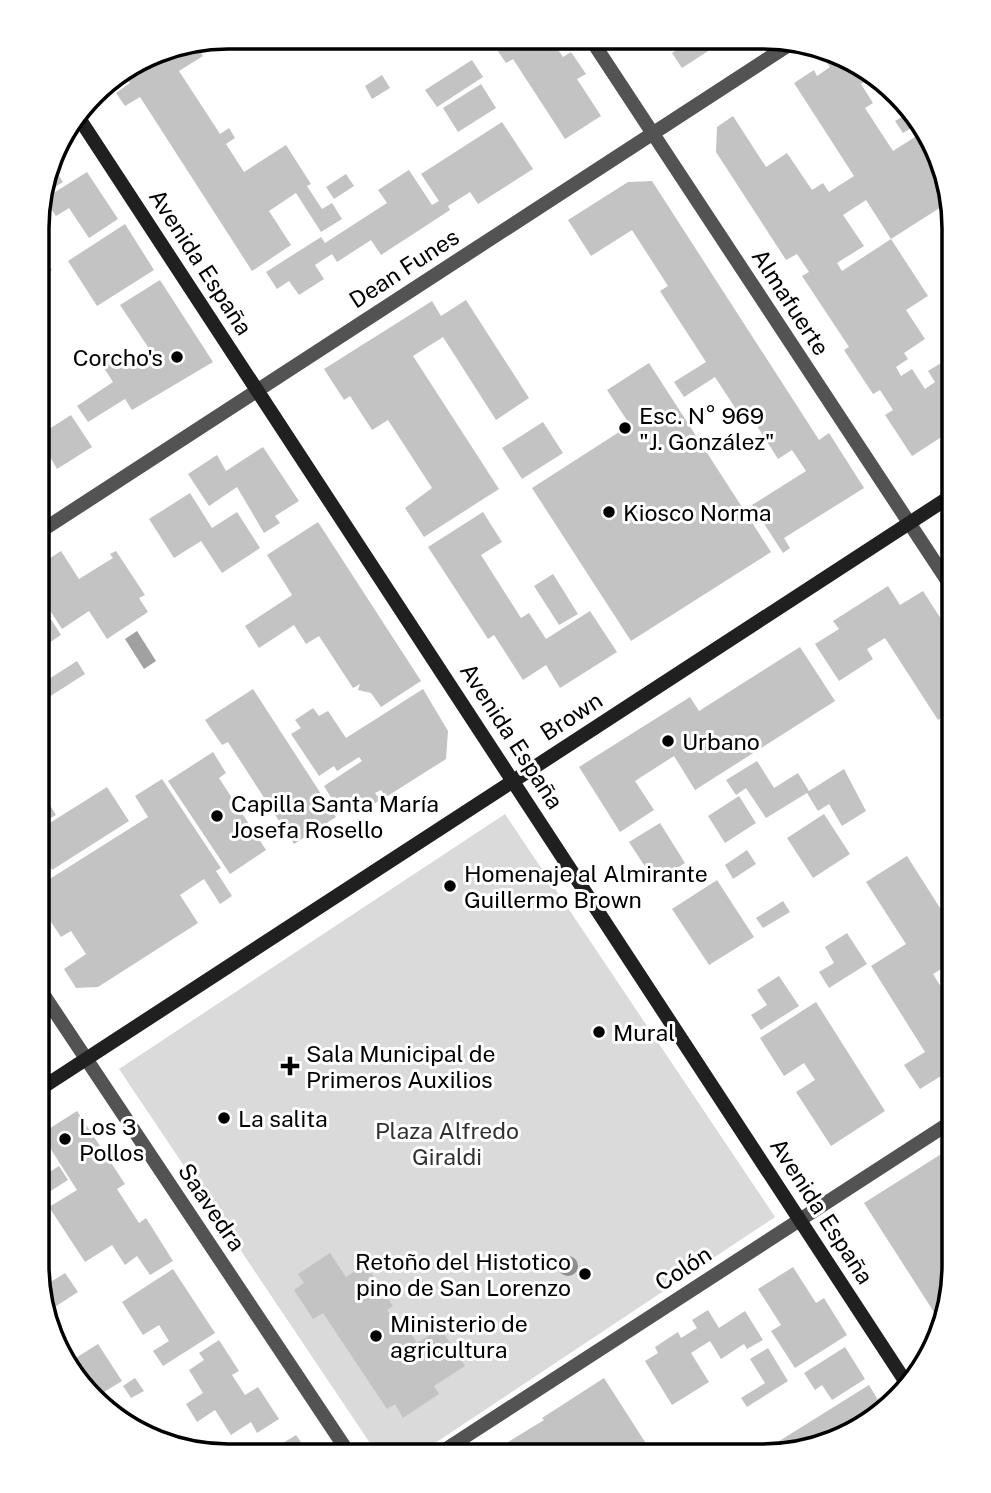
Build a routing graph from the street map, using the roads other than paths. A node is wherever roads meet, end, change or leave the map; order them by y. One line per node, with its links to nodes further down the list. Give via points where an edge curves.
1 (597, 49): 4 (street, Almafuerte)
2 (781, 50): 4 (street, Dean Funes)
3 (83, 123): 5 (main road, Avenida España)
4 (653, 134): 5 (street, Dean Funes); 7 (street, Almafuerte)
5 (257, 390): 8 (street, Dean Funes); 10 (main road, Avenida España)
6 (942, 502): 7 (main road, Brown)
7 (909, 524): 9 (street, Almafuerte); 10 (main road, Brown)
8 (49, 526)
9 (942, 573)
10 (513, 781): 12 (main road, Brown); 15 (main road, Avenida España)
11 (49, 1003): 12 (street, Saavedra)
12 (86, 1059): 13 (main road, Brown); 17 (street, Saavedra)
13 (49, 1083)
14 (942, 1128): 15 (street, Colón)
15 (800, 1220): 16 (main road, Avenida España); 18 (street, Colón)
16 (903, 1377)
17 (343, 1444)
18 (454, 1444)

